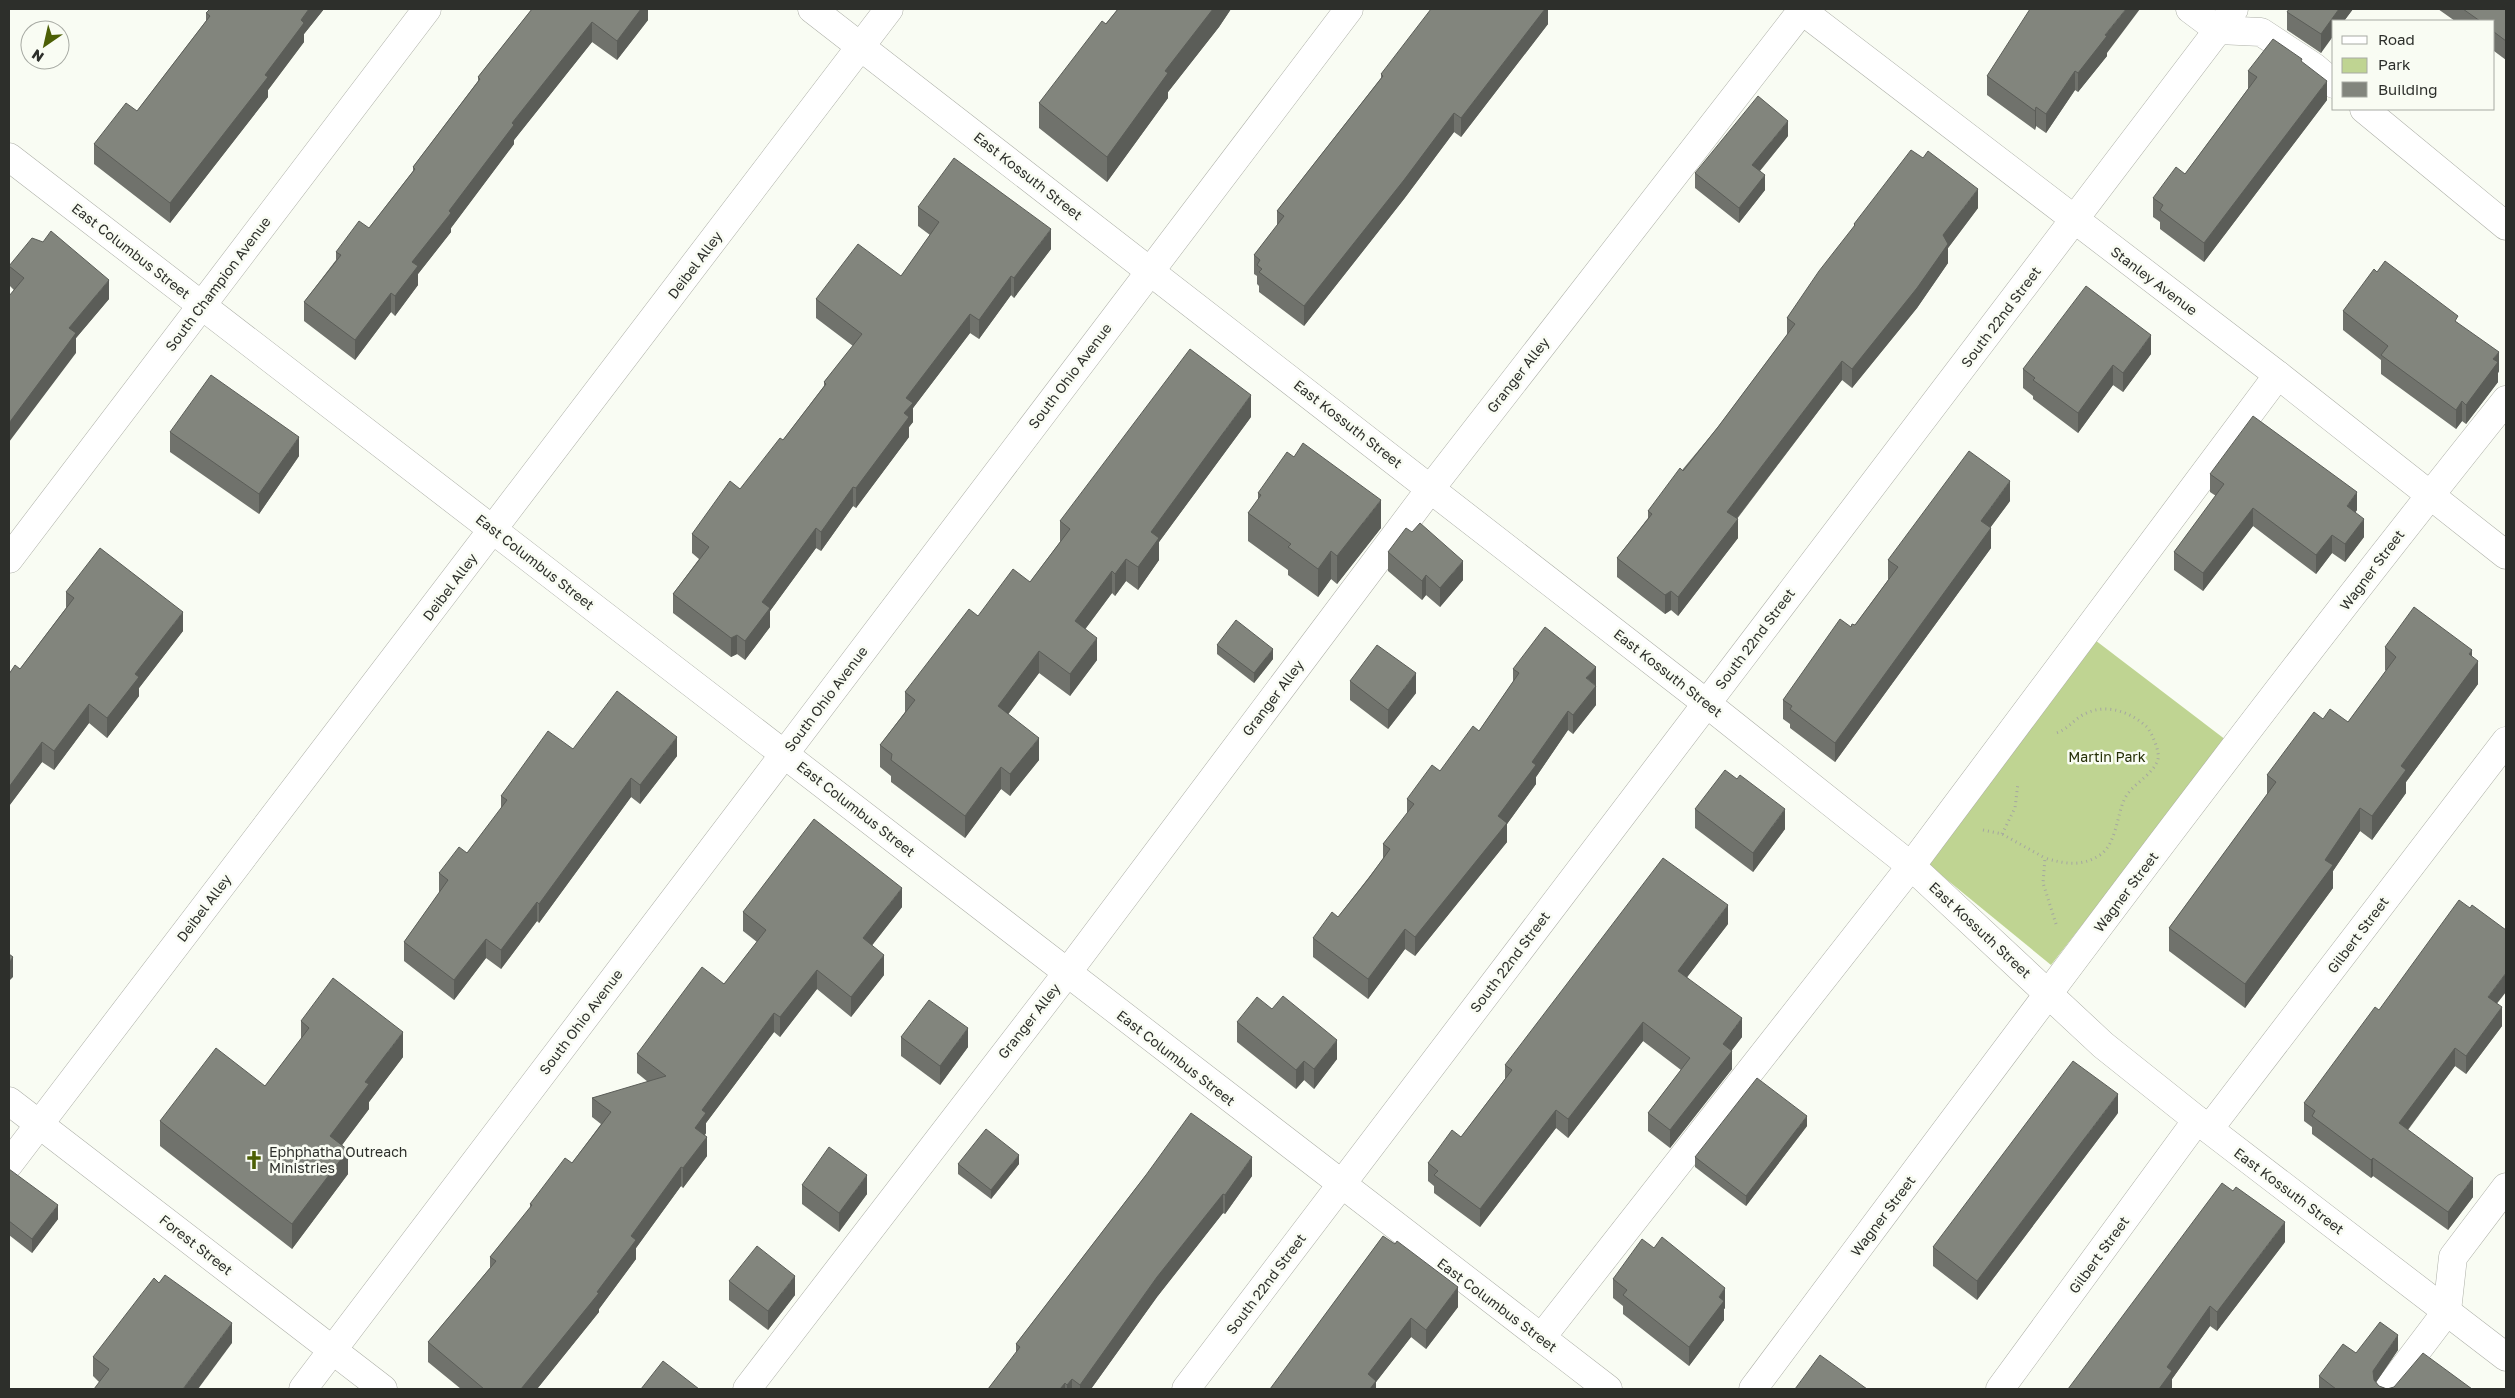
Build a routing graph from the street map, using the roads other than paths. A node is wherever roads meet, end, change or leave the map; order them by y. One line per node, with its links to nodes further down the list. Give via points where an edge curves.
1 (427, 9): 16 (street, South Champion Avenue)
2 (812, 9): 9 (street, East Kossuth Street)
3 (889, 9): 9 (street, Deibel Alley)
4 (1349, 9): 15 (street, South Ohio Avenue)
5 (1802, 9): 13 (street, Stanley Avenue); 19 (street, Granger Alley)
6 (2190, 9): 8 (street)
7 (2234, 9): 8 (street, South 22nd Street)
8 (2218, 30): 10 (street, via 2261,32); 13 (street, South 22nd Street)
9 (861, 46): 15 (street, East Kossuth Street); 21 (street, Deibel Alley)
10 (2332, 82)
11 (2365, 110): 14 (street)
12 (9, 156): 16 (street, East Columbus Street)
13 (2074, 221): 17 (street, Stanley Avenue); 24 (street, South 22nd Street)
14 (2506, 226)
15 (1150, 270): 19 (street, East Kossuth Street); 26 (street, South Ohio Avenue)
16 (202, 305): 21 (street, East Columbus Street); 23 (street, South Champion Avenue)
17 (2278, 374): 20 (street, Stanley Avenue); 27 (street)
18 (2506, 400): 20 (street, Wagner Street)
19 (1431, 488): 24 (street, East Kossuth Street); 28 (street, Granger Alley)
20 (2430, 495): 22 (street, Stanley Avenue); 29 (street, Wagner Street)
21 (494, 530): 26 (street, East Columbus Street); 31 (street, Deibel Alley)
22 (2506, 555)
23 (9, 559)
24 (1706, 703): 27 (street, East Kossuth Street); 34 (street, South 22nd Street)
25 (2506, 741): 32 (street, Gilbert Street)
26 (784, 753): 28 (street, East Columbus Street); 38 (street, South Ohio Avenue)
27 (1911, 866): 29 (street, East Kossuth Street); 37 (street)
28 (1067, 973): 34 (street, East Columbus Street); 43 (street, Granger Alley)
29 (2049, 993): 32 (street, East Kossuth Street, via 2103,1045); 45 (street, Wagner Street)
30 (9, 1101): 31 (street, Forest Street)
31 (39, 1124): 33 (street, Deibel Alley); 38 (street, Forest Street)
32 (2203, 1125): 36 (street, East Kossuth Street); 46 (street, Gilbert Street)
33 (9, 1164)
34 (1341, 1186): 37 (street, East Columbus Street); 44 (street, South 22nd Street)
35 (2506, 1188): 36 (street, via 2453,1257)
36 (2447, 1312): 39 (street, East Kossuth Street); 47 (street)
37 (1540, 1338): 40 (street, East Columbus Street)
38 (333, 1350): 41 (street, South Ohio Avenue); 42 (street, Forest Street)
39 (2506, 1357)
40 (1594, 1385)
41 (303, 1389)
42 (383, 1389)
43 (747, 1389)
44 (1186, 1389)
45 (1753, 1389)
46 (2000, 1389)
47 (2388, 1389)

